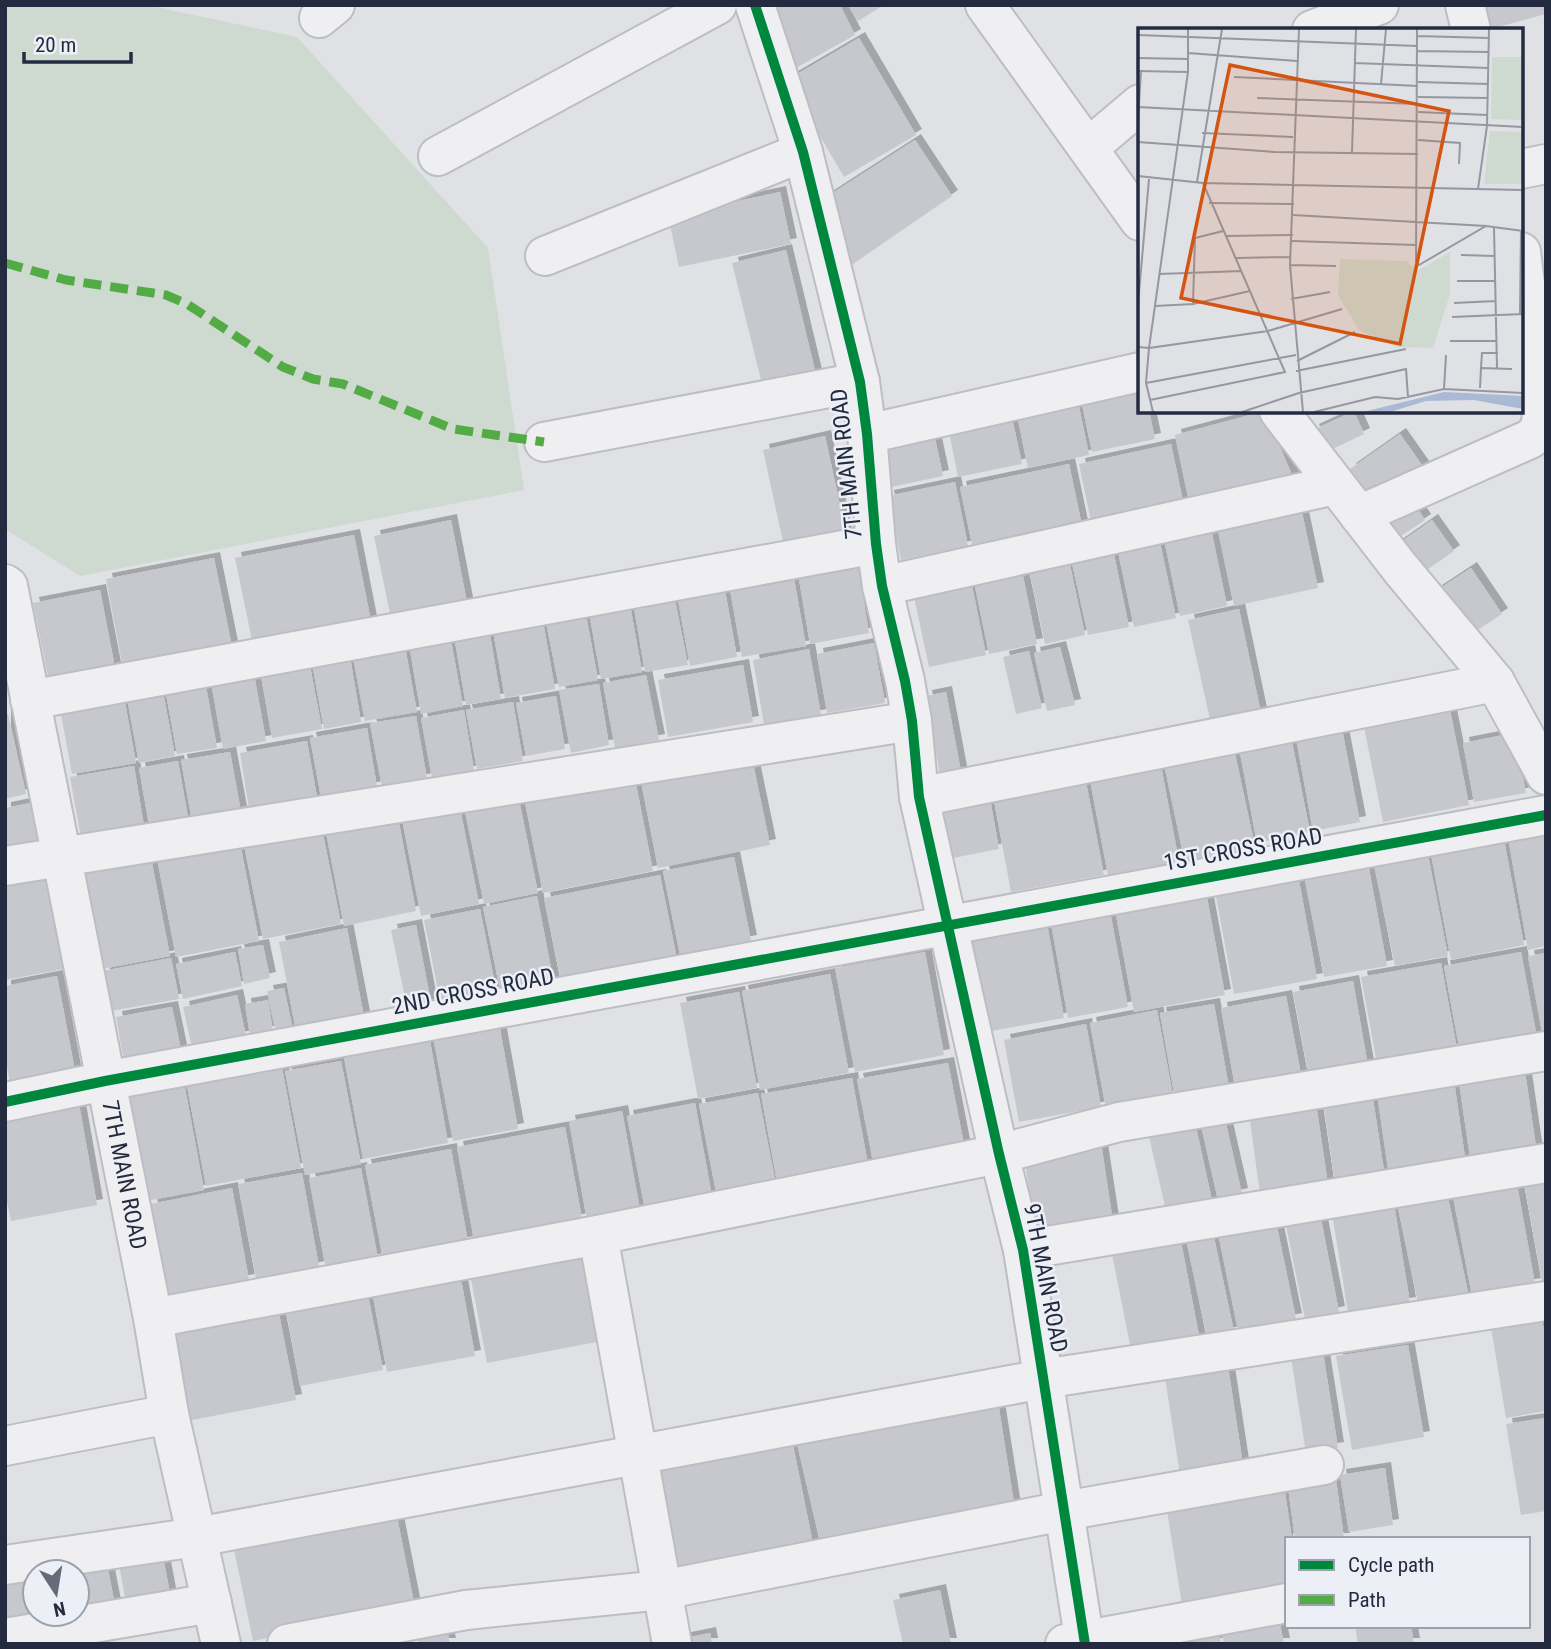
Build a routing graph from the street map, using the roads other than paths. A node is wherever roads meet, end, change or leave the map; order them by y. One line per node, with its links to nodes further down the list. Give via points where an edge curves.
1 (717, 5): 11 (street)
2 (755, 5): 10 (street, 7TH MAIN ROAD)
3 (985, 5): 9 (street)
4 (1379, 5): 6 (street)
5 (1465, 5): 7 (street)
6 (1316, 28)
7 (1471, 28)
8 (1138, 106): 9 (street)
9 (1088, 148): 14 (street)
10 (803, 152): 15 (street); 18 (street, 7TH MAIN ROAD)
11 (438, 156)
12 (1546, 164): 13 (street)
13 (1523, 169)
14 (1138, 218)
15 (545, 256)
16 (1523, 268): 23 (street, via 1542,417 1539,431)
17 (1138, 372): 20 (street)
18 (860, 382): 20 (street, 7TH MAIN ROAD); 21 (street)
19 (1281, 413): 22 (street)
20 (867, 434): 24 (street, 7TH MAIN ROAD)
21 (544, 442)
22 (1335, 485): 23 (street); 26 (street)
23 (1359, 515): 27 (street)
24 (876, 544): 26 (street, 7TH MAIN ROAD); 28 (street)
25 (5, 584): 28 (street, 7TH MAIN ROAD)
26 (882, 586): 29 (street, 7TH MAIN ROAD)
27 (1494, 682): 30 (street); 31 (street)
28 (30, 700): 33 (street, 7TH MAIN ROAD)
29 (912, 721): 31 (street, 7TH MAIN ROAD); 33 (street)
30 (1546, 775)
31 (919, 797): 35 (street, 7TH MAIN ROAD)
32 (1546, 816): 35 (street, 1ST CROSS ROAD)
33 (61, 856): 34 (street); 37 (street, 7TH MAIN ROAD)
34 (5, 866)
35 (948, 925): 37 (street, 2ND CROSS ROAD); 39 (street, 9TH MAIN ROAD)
36 (1546, 1051): 39 (street, via 1119,1122)
37 (105, 1081): 38 (street, 2ND CROSS ROAD); 44 (street, 7TH MAIN ROAD)
38 (5, 1102)
39 (999, 1154): 41 (street); 42 (street, 9TH MAIN ROAD)
40 (1546, 1163): 42 (street)
41 (598, 1235): 44 (street); 48 (street)
42 (1023, 1250): 45 (street, 9TH MAIN ROAD)
43 (1546, 1301): 45 (street)
44 (153, 1318): 46 (street, 7TH MAIN ROAD)
45 (1043, 1379): 48 (street); 50 (street, 9TH MAIN ROAD)
46 (169, 1414): 47 (street); 51 (street, 7TH MAIN ROAD)
47 (5, 1446)
48 (636, 1456): 51 (street); 53 (street)
49 (1324, 1465): 50 (street)
50 (1064, 1511): 53 (street); 58 (street, 9TH MAIN ROAD)
51 (197, 1537): 52 (street); 54 (street, 7TH MAIN ROAD)
52 (5, 1565)
53 (662, 1590): 56 (street); 61 (street)
54 (212, 1603): 57 (street); 59 (street, 7TH MAIN ROAD)
55 (1285, 1603): 58 (street)
56 (458, 1628): 60 (street)
57 (5, 1638)
58 (1078, 1643)
59 (221, 1644)
60 (287, 1644)
61 (672, 1644)

